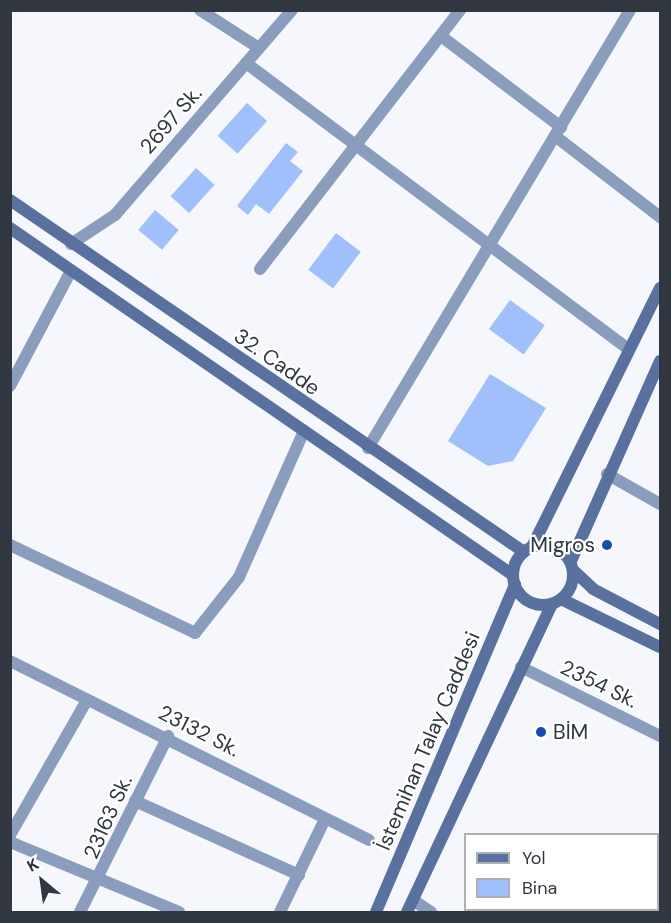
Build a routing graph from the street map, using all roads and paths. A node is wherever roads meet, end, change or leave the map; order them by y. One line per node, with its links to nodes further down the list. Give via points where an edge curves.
1 (200, 10): 6 (street)
2 (292, 10): 6 (street, 2697 Sk.)
3 (460, 10): 5 (street)
4 (630, 10): 8 (street)
5 (441, 36): 8 (street); 9 (street)
6 (258, 48): 7 (street, 2697 Sk.)
7 (246, 63): 9 (street); 13 (street, 2697 Sk., via 115,215)
8 (558, 131): 11 (street); 14 (street)
9 (355, 145): 14 (street); 15 (street)
10 (10, 200): 13 (main road, 32. Cadde)
11 (660, 217)
12 (10, 228): 16 (main road, 32. Cadde)
13 (71, 244): 22 (main road, 32. Cadde)
14 (489, 248): 18 (street); 22 (street)
15 (260, 269)
16 (71, 271): 20 (street); 21 (main road, 32. Cadde)
17 (660, 288): 18 (main road)
18 (628, 349): 26 (main road)
19 (660, 364): 23 (main road)
20 (10, 386)
21 (304, 431): 25 (street, via 239,577 195,633); 28 (main road, 32. Cadde)
22 (368, 448): 26 (main road, 32. Cadde)
23 (607, 474): 24 (street); 27 (main road)
24 (660, 504)
25 (10, 545)
26 (528, 549): 27 (main road, via 557,548); 28 (main road)
27 (572, 566): 29 (main road); 30 (main road, via 593,589)
28 (514, 580): 29 (main road, via 532,603); 48 (main road, İstemihan Talay Caddesi)
29 (556, 601): 31 (main road); 33 (main road)
30 (660, 624)
31 (660, 647)
32 (10, 661): 34 (street, 23132 Sk.)
33 (521, 667): 36 (street, 2354 Sk.); 44 (main road)
34 (86, 702): 35 (street, 23132 Sk.); 39 (street)
35 (168, 736): 37 (street, 23163 Sk.); 38 (street, 23132 Sk.)
36 (660, 736)
37 (135, 801): 42 (street); 43 (street, 23163 Sk.)
38 (325, 819): 40 (street, 23132 Sk.); 42 (street)
39 (10, 835)
40 (369, 840)
41 (10, 842): 43 (street)
42 (299, 875): 47 (street)
43 (102, 877): 45 (street, 23163 Sk.); 46 (street)
44 (413, 900): 49 (main road); 50 (street)
45 (80, 912)
46 (179, 912)
47 (280, 912)
48 (376, 912)
49 (407, 912)
50 (431, 912)

